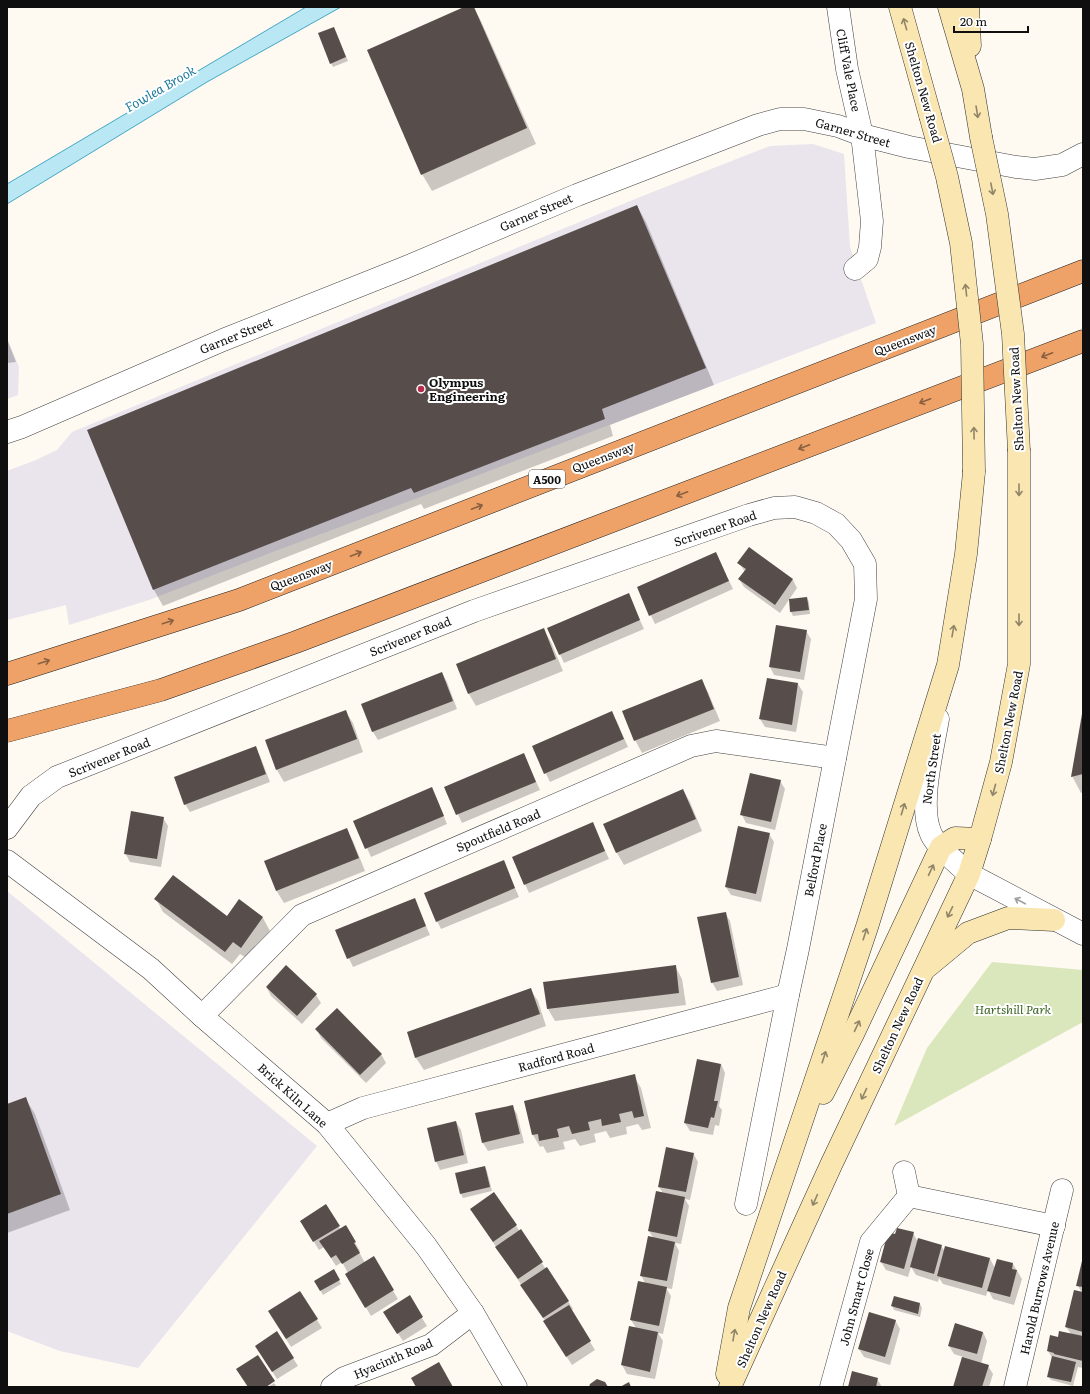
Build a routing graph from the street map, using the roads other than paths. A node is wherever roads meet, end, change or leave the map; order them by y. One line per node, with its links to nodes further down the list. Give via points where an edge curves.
1 (838, 7): 6 (street, Cliff Vale Place, via 847,69)
2 (900, 7): 13 (main road, Shelton New Road, one-way to 2, bridge, via 966,554 974,472 972,344 961,243 947,177)
3 (949, 7): 5 (main road, Shelton New Road)
4 (968, 7): 5 (main road)
5 (973, 89): 18 (main road, Shelton New Road, one-way to 18, bridge, via 996,214 1013,334 1019,451 1019,664 1001,762)
6 (862, 135): 7 (street, Garner Street, via 909,148 1035,169 1062,165); 8 (street, Cliff Vale Place, via 872,221 867,259); 11 (street, Garner Street, via 838,126 804,119 780,119 758,125 577,195 223,340)
7 (1083, 154)
8 (855, 269)
9 (1083, 271): 14 (highway, Queensway / A500, one-way to 9, via 239,600)
10 (1083, 341): 15 (highway, one-way to 15, via 296,642 161,690)
11 (7, 432)
12 (836, 524): 16 (street, Belford Place, via 851,540 865,564 866,599); 17 (street, Scrivener Road, via 816,513 795,507 774,508 474,610 57,778 31,796)
13 (948, 664): 19 (street, North Street, via 925,799 931,835); 28 (main road, Shelton New Road, one-way to 13, via 867,927)
14 (7, 674)
15 (7, 731)
16 (835, 758): 25 (street, Belford Place); 26 (street, Spoutfield Road, via 716,741 690,746 302,915)
17 (7, 828)
18 (980, 839): 19 (main road, via 955,838); 21 (main road, Shelton New Road)
19 (941, 847): 21 (street, North Street); 28 (main road, one-way to 19, via 853,1034)
20 (7, 861): 26 (street, Brick Kiln Lane, via 151,968)
21 (969, 874): 22 (street, North Street, one-way to 21); 24 (main road, Shelton New Road, one-way to 24)
22 (1054, 920): 23 (street, North Street); 24 (main road, via 1008,918 968,933)
23 (1083, 934)
24 (923, 970): 38 (main road, Shelton New Road, one-way to 38)
25 (788, 995): 27 (street, Radford Road, via 363,1108); 32 (street, Belford Place)
26 (202, 1016): 27 (street, Brick Kiln Lane)
27 (327, 1124): 34 (street, Brick Kiln Lane, via 426,1246)
28 (789, 1160): 37 (main road, Shelton New Road, one-way to 28, via 739,1308)
29 (904, 1172): 31 (street)
30 (1062, 1190): 33 (street, Harold Burrows Avenue)
31 (909, 1196): 33 (street); 39 (street, John Smart Close, via 871,1242)
32 (746, 1204)
33 (1054, 1226): 40 (street, Harold Burrows Avenue)
34 (473, 1313): 35 (street, Hyacinth Road, via 431,1345 344,1378); 36 (street, Brick Kiln Lane)
35 (332, 1387)
36 (516, 1387)
37 (725, 1387)
38 (730, 1387)
39 (831, 1387)
40 (1015, 1387)

